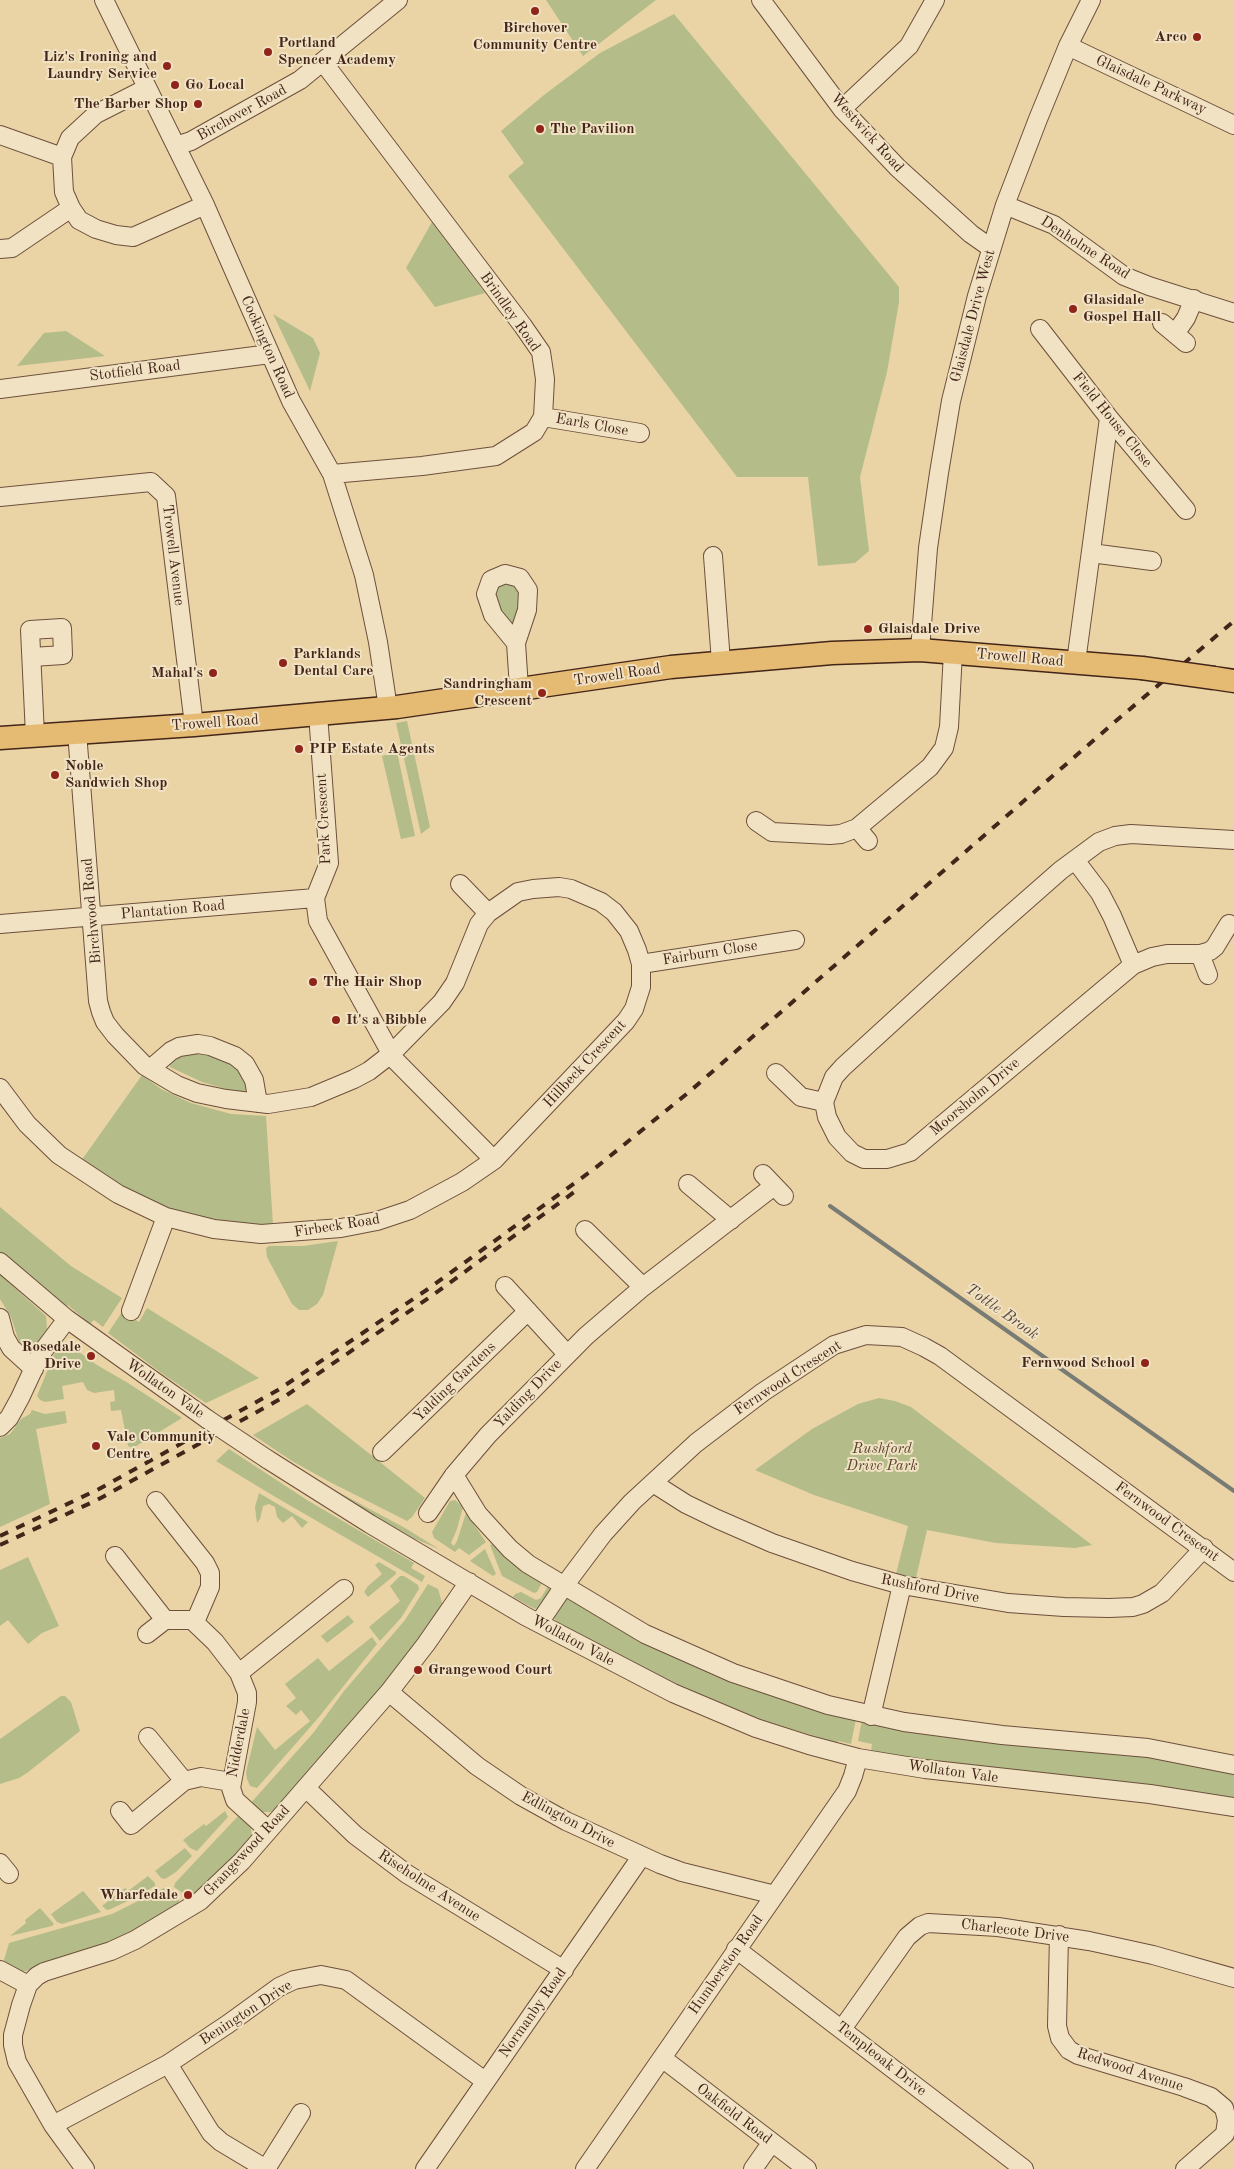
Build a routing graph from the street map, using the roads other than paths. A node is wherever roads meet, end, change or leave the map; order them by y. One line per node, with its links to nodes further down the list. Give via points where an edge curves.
1 (104, 0): 8 (street, Cockington Road)
2 (398, 0): 7 (street, Birchover Road)
3 (761, 0): 9 (street, Westwick Road)
4 (935, 0): 9 (street, via 909,46)
5 (1091, 0): 6 (street, Glaisdale Drive West)
6 (1068, 46): 10 (street, Glaisdale Parkway); 15 (street, Glaisdale Drive West)
7 (323, 62): 12 (street, Birchover Road, via 300,80 191,141); 25 (street, Brindley Road, via 541,352 545,379)
8 (147, 88): 12 (street, Cockington Road); 13 (street, via 96,114 70,138)
9 (842, 109): 17 (street, Westwick Road, via 898,168)
10 (1234, 125)
11 (0, 135): 13 (street)
12 (176, 146): 14 (street, Cockington Road)
13 (62, 157): 16 (street, via 64,192)
14 (205, 205): 16 (street, via 133,237 96,230 79,220); 23 (street, Cockington Road)
15 (1005, 205): 17 (street, Glaisdale Drive West); 19 (street, Denholme Road, via 1054,225 1124,276)
16 (71, 208): 18 (street, via 12,248)
17 (991, 248): 35 (street, Glaisdale Drive West, via 951,401 928,548)
18 (0, 249)
19 (1194, 299): 20 (street, Denholme Road); 22 (street)
20 (1234, 313)
21 (1040, 328): 26 (street, Field House Close)
22 (1174, 334)
23 (270, 354): 24 (street, Stotfield Road); 28 (street, Cockington Road, via 291,401)
24 (0, 389)
25 (543, 417): 27 (street, Earls Close); 28 (street, via 534,432 496,456)
26 (1109, 418): 30 (street, Field House Close); 31 (street)
27 (640, 433)
28 (332, 474): 42 (street, Cockington Road, via 364,575)
29 (0, 497): 44 (street, Trowell Avenue, via 151,482 166,496)
30 (1186, 510)
31 (1091, 553): 33 (street); 39 (street)
32 (713, 556): 38 (street)
33 (1152, 561)
34 (516, 643): 41 (street)
35 (920, 650): 36 (main road, Trowell Road); 38 (main road, Trowell Road)
36 (953, 652): 39 (main road, Trowell Road); 48 (street, via 949,727 944,748 930,767 862,834 830,836 787,826 772,832)
37 (32, 657): 46 (street)
38 (721, 662): 41 (main road, Trowell Road)
39 (1076, 662): 40 (main road, Trowell Road, bridge)
40 (1224, 680)
41 (519, 688): 42 (main road, Trowell Road)
42 (388, 708): 43 (main road, Trowell Road)
43 (318, 714): 44 (main road, Trowell Road); 52 (street, Park Crescent, via 329,863)
44 (194, 725): 45 (main road, Trowell Road)
45 (77, 732): 46 (main road, Trowell Road); 54 (street, Birchwood Road)
46 (35, 735): 47 (main road, Trowell Road)
47 (0, 738)
48 (756, 822)
49 (1234, 840): 50 (street, via 1124,835 1099,842)
50 (1075, 860): 60 (street, via 1100,893); 66 (street, via 995,928 843,1067 834,1077)
51 (460, 884): 53 (street)
52 (316, 898): 54 (street, Plantation Road); 62 (street, Park Crescent, via 318,921 324,934)
53 (488, 913): 59 (street, Hillbeck Crescent, via 518,892 544,887 572,889 601,902 622,921 629,931); 62 (street, Hillbeck Crescent, via 479,924 450,992)
54 (92, 917): 55 (street, Plantation Road); 63 (street, Birchwood Road, via 101,1012 115,1035)
55 (0, 924)
56 (1229, 924): 58 (street, via 1215,947)
57 (785, 945): 59 (street, Fairburn Close)
58 (1200, 954): 60 (street, Moorsholm Drive, via 1167,954); 61 (street)
59 (640, 964): 68 (street, Hillbeck Crescent, via 641,988 626,1021)
60 (1134, 965): 66 (street, Moorsholm Drive, via 910,1152 877,1160 852,1153 837,1137)
61 (1208, 975)
62 (390, 1054): 67 (street, Birchwood Road, via 369,1071 327,1092 286,1102); 68 (street, Park Crescent)
63 (150, 1069): 67 (street, Birchwood Road, via 197,1093); 67 (street, via 179,1047 210,1046 235,1056 245,1064 254,1080)
64 (776, 1074): 66 (street, via 801,1097)
65 (0, 1088): 71 (street, Firbeck Road, via 27,1124 59,1155 118,1194)
66 (824, 1102)
67 (258, 1103)
68 (494, 1160): 71 (street, Firbeck Road, via 462,1182 410,1210 341,1228 261,1234 214,1229)
69 (688, 1184): 72 (street)
70 (774, 1185): 72 (street, Yalding Drive)
71 (166, 1217): 77 (street)
72 (731, 1220): 76 (street, Yalding Drive)
73 (585, 1230): 76 (street)
74 (0, 1262): 80 (street, Wollaton Vale)
75 (505, 1286): 78 (street)
76 (643, 1287): 81 (street, Yalding Drive)
77 (131, 1311)
78 (528, 1311): 81 (street); 84 (street, Yalding Gardens)
79 (0, 1318): 82 (street, via 8,1344)
80 (66, 1319): 82 (street); 92 (street, Wollaton Vale, bridge, via 267,1459)
81 (567, 1354): 85 (street, Yalding Drive, via 488,1435)
82 (34, 1369): 83 (street)
83 (0, 1428)
84 (382, 1452)
85 (454, 1476): 88 (street, Yalding Drive); 94 (street, via 478,1514 510,1549)
86 (653, 1483): 89 (street, Fernwood Crescent, via 716,1426 834,1345 866,1335 888,1335 913,1342 940,1356); 93 (street, Rushford Drive, via 686,1504 772,1543); 94 (street, Fernwood Crescent, via 603,1534)
87 (156, 1501): 97 (street, via 210,1573 210,1587)
88 (428, 1513)
89 (1204, 1548): 91 (street, Fernwood Crescent); 93 (street, Rushford Drive, via 1162,1593 1133,1607 1039,1606)
90 (115, 1556): 96 (street)
91 (1234, 1572)
92 (469, 1582): 98 (street, Wollaton Vale); 101 (street, Grangewood Road)
93 (902, 1585): 102 (street)
94 (564, 1586): 98 (street, Fernwood Crescent); 102 (street, via 638,1630 700,1660 801,1697)
95 (344, 1589): 100 (street)
96 (165, 1620): 97 (street); 99 (street)
97 (195, 1622): 100 (street, Nidderdale)
98 (539, 1623): 104 (street, Wollaton Vale, via 614,1664 719,1713 756,1728)
99 (147, 1634)
100 (239, 1673): 107 (street, Nidderdale, via 247,1702)
101 (389, 1692): 108 (street, Grangewood Road); 112 (street, Edlington Drive, via 459,1752 521,1796)
102 (871, 1716): 105 (street, via 936,1728 1148,1748)
103 (148, 1737): 106 (street)
104 (858, 1758): 109 (street, Wollaton Vale); 113 (street, Humberston Road, via 847,1791)
105 (1234, 1765)
106 (184, 1781): 107 (street, via 201,1777); 110 (street, via 131,1825)
107 (231, 1782): 111 (street, Nidderdale, via 235,1800)
108 (306, 1788): 111 (street, Grangewood Road); 117 (street, Riseholme Avenue, via 355,1835 399,1868)
109 (1234, 1807)
110 (120, 1811)
111 (268, 1830): 119 (street, Grangewood Road, via 200,1902 135,1940 44,1972)
112 (641, 1857): 113 (street, Edlington Drive, via 682,1872); 117 (street, Normanby Road)
113 (775, 1895): 115 (street, Humberston Road)
114 (1059, 1936): 118 (street, Charlecote Drive, via 1153,1955); 120 (street, Charlecote Drive, via 998,1927 938,1923 920,1926 907,1937); 134 (street, Redwood Avenue, via 1057,2026 1060,2038 1069,2050 1078,2056 1211,2097 1224,2108 1227,2120 1225,2134)
115 (736, 1949): 120 (street, Templeoak Drive); 121 (street, Humberston Road)
116 (0, 1970): 119 (street)
117 (564, 1970): 123 (street, Normanby Road)
118 (1234, 1978)
119 (28, 1985): 124 (street, via 14,2035 15,2055)
120 (842, 2029): 133 (street, Templeoak Drive)
121 (662, 2058): 126 (street, Oakfield Road); 130 (street, Humberston Road)
122 (168, 2064): 123 (street, Benington Drive, via 280,1987 294,1980 321,1975 346,1980); 124 (street, Benington Drive); 128 (street, via 211,2133)
123 (485, 2081): 129 (street, Normanby Road)
124 (53, 2125): 127 (street)
125 (299, 2126): 128 (street)
126 (772, 2142): 131 (street); 132 (street, Oakfield Road)
127 (85, 2169)
128 (266, 2169)
129 (425, 2169)
130 (585, 2169)
131 (753, 2169)
132 (807, 2169)
133 (1024, 2169)
134 (1185, 2169)

